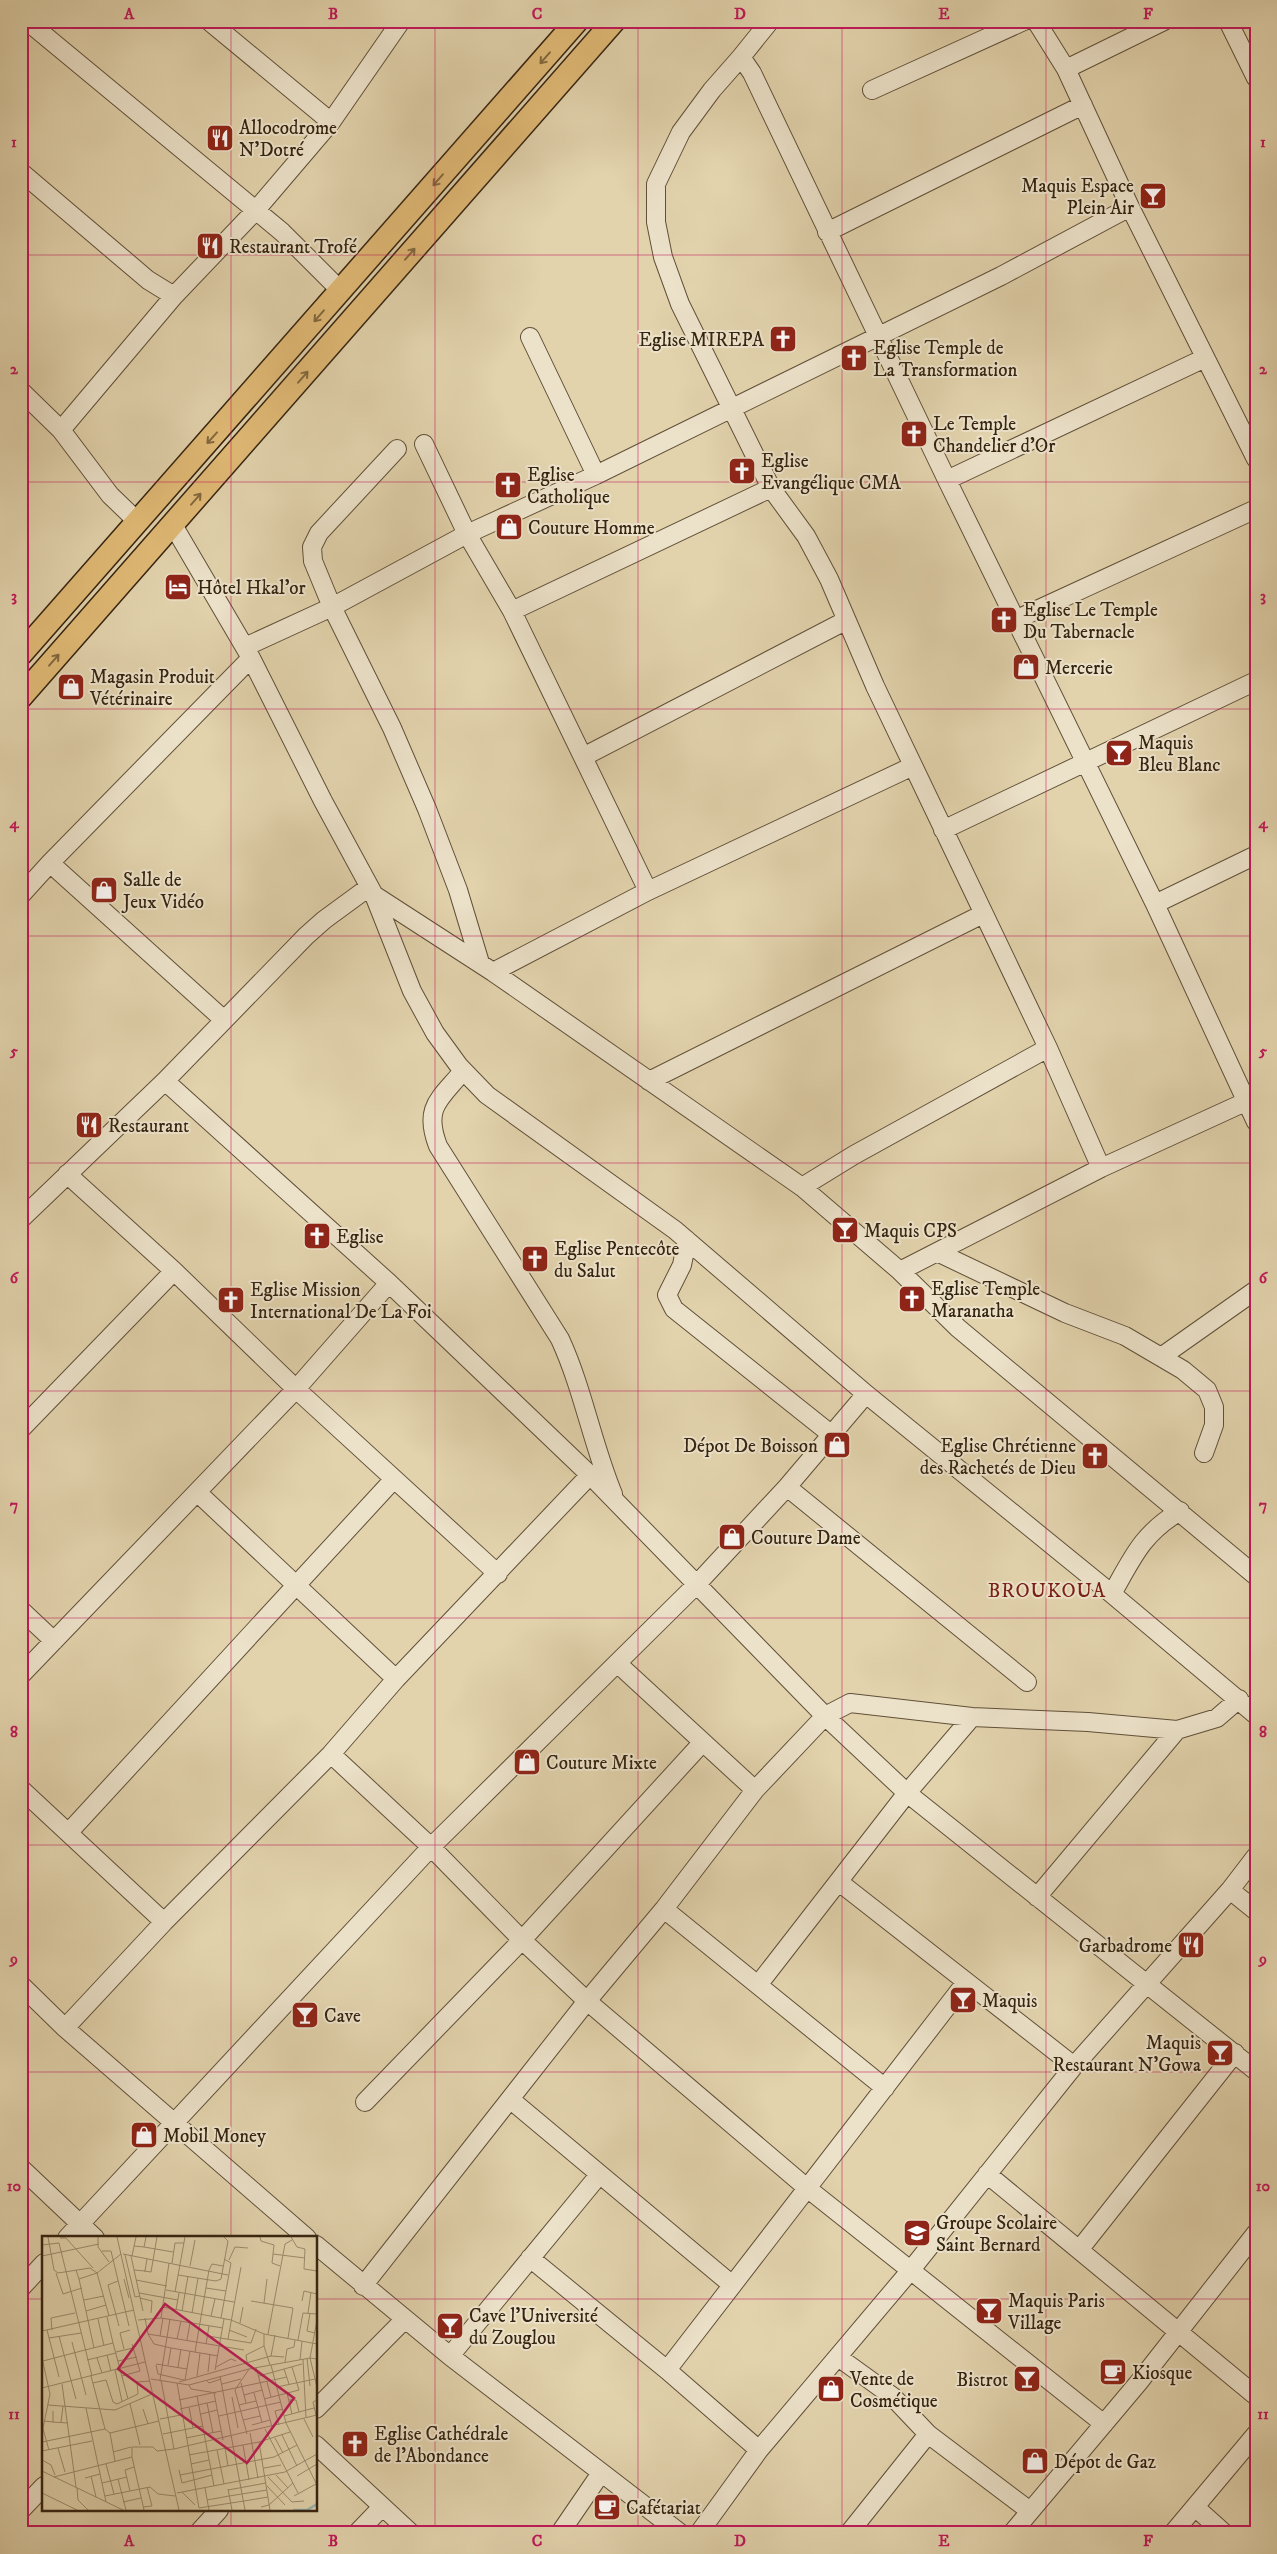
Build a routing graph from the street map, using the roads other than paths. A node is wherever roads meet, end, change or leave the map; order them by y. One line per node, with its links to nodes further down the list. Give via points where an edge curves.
1 (27, 21): 19 (street)
2 (209, 21): 16 (street)
3 (401, 21): 16 (street)
4 (577, 21): 21 (main road, one-way to 21)
5 (614, 21): 37 (main road, one-way to 5)
6 (770, 21): 11 (street)
7 (1024, 21): 14 (street)
8 (1036, 21): 12 (street)
9 (1164, 21): 12 (street)
10 (1228, 21): 13 (street)
11 (741, 57): 20 (street, via 752,73); 27 (street, via 681,132 656,184 656,222 663,257 680,304)
12 (1066, 68): 15 (street)
13 (1256, 78)
14 (872, 90)
15 (1083, 105): 18 (street); 20 (street)
16 (331, 122): 19 (street)
17 (21, 172): 22 (street, via 148,280)
18 (1130, 207): 23 (street, via 1001,276); 25 (street)
19 (256, 210): 21 (street); 22 (street)
20 (827, 232): 23 (street)
21 (342, 291): 36 (main road, one-way to 36)
22 (174, 296): 28 (street)
23 (877, 335): 27 (street); 33 (street)
24 (530, 337): 32 (street)
25 (1205, 358): 31 (street); 33 (street)
26 (21, 391): 28 (street)
27 (732, 407): 32 (street); 34 (street)
28 (61, 430): 36 (street, via 110,495)
29 (424, 444): 38 (street)
30 (397, 450): 39 (street, via 319,533 312,547 313,561)
31 (1256, 459)
32 (596, 475): 38 (street)
33 (947, 480): 41 (street)
34 (771, 488): 40 (street); 42 (street, via 806,536 829,579)
35 (1256, 509): 41 (street)
36 (138, 522): 44 (main road)
37 (173, 525): 43 (street); 46 (main road, one-way to 37)
38 (467, 534): 39 (street); 40 (street)
39 (332, 607): 43 (street); 58 (street, via 392,728 427,809)
40 (512, 610): 47 (street)
41 (1015, 620): 48 (street)
42 (845, 622): 47 (street); 49 (street)
43 (248, 653): 52 (street); 53 (street)
44 (21, 654)
45 (1256, 681): 48 (street)
46 (21, 696)
47 (583, 757): 54 (street)
48 (1084, 761): 50 (street); 56 (street)
49 (913, 766): 50 (street); 54 (street)
50 (943, 830): 57 (street)
51 (1256, 855): 56 (street)
52 (50, 863): 55 (street); 59 (street)
53 (372, 891): 58 (street); 59 (street, via 324,920); 61 (street, via 412,991 435,1033)
54 (648, 891): 58 (street)
55 (21, 895)
56 (1155, 904): 64 (street)
57 (983, 914): 60 (street); 63 (street)
58 (487, 967): 63 (street)
59 (224, 1020): 62 (street)
60 (1048, 1048): 66 (street); 68 (street)
61 (463, 1071): 70 (street, via 487,1095); 86 (street, via 433,1110 431,1121 438,1146 560,1339 574,1369 594,1445)
62 (165, 1081): 67 (street); 74 (street)
63 (649, 1081): 68 (street)
64 (1251, 1100): 65 (street); 66 (street)
65 (1256, 1122)
66 (1101, 1168): 71 (street)
67 (67, 1174): 69 (street); 73 (street)
68 (802, 1187): 72 (street)
69 (21, 1219)
70 (687, 1240): 78 (street); 80 (street, via 682,1265 667,1295 674,1309)
71 (937, 1252): 72 (street); 76 (street, via 1065,1312 1125,1336)
72 (900, 1270): 87 (street, via 958,1328)
73 (174, 1272): 77 (street); 79 (street)
74 (389, 1283): 77 (street); 82 (street)
75 (1256, 1290): 76 (street)
76 (1161, 1357): 81 (street, via 1207,1390 1214,1407 1214,1425)
77 (296, 1389): 83 (street); 85 (street)
78 (866, 1394): 80 (street); 92 (street)
79 (21, 1429)
80 (832, 1435): 84 (street)
81 (1204, 1453)
82 (590, 1475): 86 (street); 88 (street)
83 (394, 1479): 88 (street); 91 (street)
84 (787, 1486): 90 (street); 98 (street)
85 (198, 1493): 91 (street); 94 (street)
86 (616, 1501): 90 (street)
87 (1180, 1511): 89 (street); 92 (street, via 1159,1524 1142,1541)
88 (498, 1574): 97 (street)
89 (1256, 1576)
90 (697, 1584): 95 (street); 101 (street)
91 (295, 1585): 97 (street); 109 (street)
92 (1112, 1594): 99 (street)
93 (21, 1610): 94 (street)
94 (54, 1641): 96 (street)
95 (617, 1663): 104 (street); 110 (street)
96 (21, 1675)
97 (396, 1679): 105 (street)
98 (1027, 1682)
99 (1239, 1699): 100 (street); 103 (street, via 1217,1718)
100 (1256, 1715)
101 (825, 1716): 102 (street, via 850,1703); 107 (street); 108 (street)
102 (972, 1717): 103 (street); 108 (street)
103 (1177, 1730): 114 (street)
104 (702, 1743): 107 (street); 118 (street)
105 (331, 1754): 110 (street); 117 (street)
106 (21, 1789): 109 (street)
107 (755, 1790): 115 (street)
108 (907, 1793): 112 (street); 114 (street)
109 (69, 1832): 117 (street)
110 (431, 1847): 118 (street); 131 (street)
111 (1256, 1856): 113 (street)
112 (840, 1882): 119 (street); 122 (street)
113 (1230, 1890): 116 (street); 120 (street)
114 (1037, 1897): 120 (street)
115 (664, 1909): 122 (street); 123 (street)
116 (1256, 1911)
117 (164, 1922): 124 (street)
118 (522, 1940): 123 (street); 130 (street)
119 (966, 1982): 126 (street); 128 (street)
120 (1145, 1984): 125 (street); 126 (street)
121 (21, 1985): 124 (street)
122 (758, 1986): 128 (street)
123 (587, 2001): 129 (street); 135 (street)
124 (65, 2028): 131 (street)
125 (1234, 2053): 127 (street); 142 (street)
126 (1074, 2066): 133 (street)
127 (1256, 2071)
128 (885, 2088): 135 (street)
129 (511, 2100): 134 (street); 147 (street)
130 (365, 2102)
131 (175, 2124): 136 (street); 140 (street)
132 (21, 2168): 136 (street)
133 (987, 2174): 142 (street); 145 (street)
134 (599, 2175): 143 (street); 146 (street)
135 (807, 2188): 145 (street); 146 (street)
136 (80, 2224): 138 (street); 139 (street)
137 (1256, 2233): 150 (street)
138 (69, 2236)
139 (93, 2236)
140 (305, 2236)
141 (318, 2248): 147 (street)
142 (1079, 2250): 150 (street)
143 (530, 2258): 151 (street); 153 (street)
144 (42, 2265): 148 (street)
145 (910, 2271): 152 (street); 156 (street)
146 (731, 2284): 153 (street)
147 (363, 2286): 149 (street)
148 (21, 2288)
149 (405, 2319): 151 (street); 155 (street)
150 (1178, 2333): 154 (street); 156 (street)
151 (450, 2356): 161 (street)
152 (838, 2357): 157 (street, via 892,2396); 160 (street)
153 (667, 2370): 160 (street)
154 (1256, 2396)
155 (318, 2407)
156 (1104, 2424): 166 (street)
157 (928, 2434): 166 (street); 174 (street)
158 (1256, 2434): 164 (street)
159 (318, 2447): 163 (street)
160 (759, 2450): 173 (street)
161 (602, 2473): 171 (street); 172 (street)
162 (42, 2488): 165 (street)
163 (382, 2507): 169 (street); 170 (street)
164 (1195, 2507): 176 (street); 177 (street)
165 (21, 2510)
166 (1030, 2511): 175 (street)
167 (217, 2512): 168 (street)
168 (198, 2533)
169 (357, 2533)
170 (411, 2533)
171 (560, 2533)
172 (680, 2533)
173 (698, 2533)
174 (850, 2533)
175 (1012, 2533)
176 (1173, 2533)
177 (1224, 2533)

